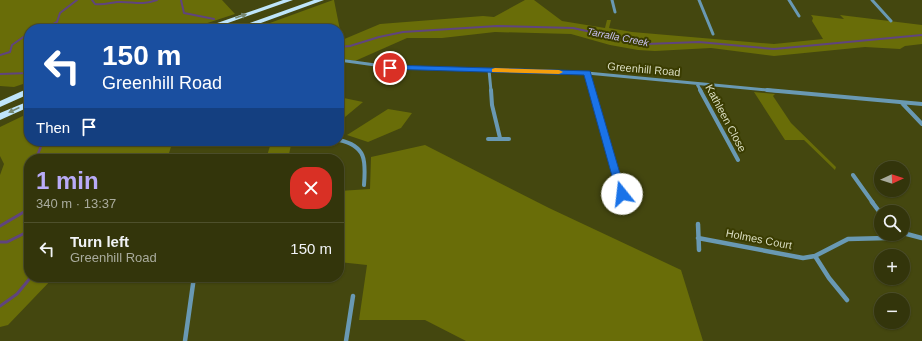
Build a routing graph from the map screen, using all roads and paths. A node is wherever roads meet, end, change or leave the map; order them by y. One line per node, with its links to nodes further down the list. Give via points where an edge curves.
1 (290, 0): 10 (main road, one-way to 1)
2 (321, 0): 11 (main road)
3 (612, 0): 7 (street)
4 (699, 0): 12 (street)
5 (789, 0): 8 (street)
6 (872, 0): 9 (street)
7 (615, 12)
8 (799, 16)
9 (891, 21)
10 (220, 24)
11 (251, 24)
12 (713, 34)
13 (344, 61): 14 (street, Greenhill Road, via 390,68)
14 (489, 70): 15 (street, Greenhill Road); 24 (street, via 492,105)
15 (587, 73): 16 (street, Greenhill Road); 31 (street)
16 (697, 84): 19 (street, Greenhill Road); 28 (street, Kathleen Close)
17 (24, 93): 18 (main road)
18 (1, 102)
19 (902, 102): 20 (street, Greenhill Road); 23 (street)
20 (922, 104)
21 (24, 106): 22 (main road, one-way to 22)
22 (0, 117)
23 (922, 124)
24 (500, 138): 25 (street); 26 (street)
25 (488, 139)
26 (509, 139)
27 (344, 141): 30 (street, via 357,145 361,151 364,159)
28 (738, 160)
29 (853, 175): 32 (street)
30 (364, 185)
31 (622, 194)
32 (875, 205)
33 (698, 224): 35 (street)
34 (910, 235): 37 (street)
35 (698, 238): 38 (street); 39 (street, Holmes Court, via 803,258)
36 (874, 238): 39 (street, Holmes Court, via 848,239)
37 (922, 238)
38 (699, 250)
39 (815, 256): 42 (street)
40 (193, 282): 43 (street)
41 (353, 296): 44 (street)
42 (847, 300)
43 (185, 341)
44 (346, 341)

